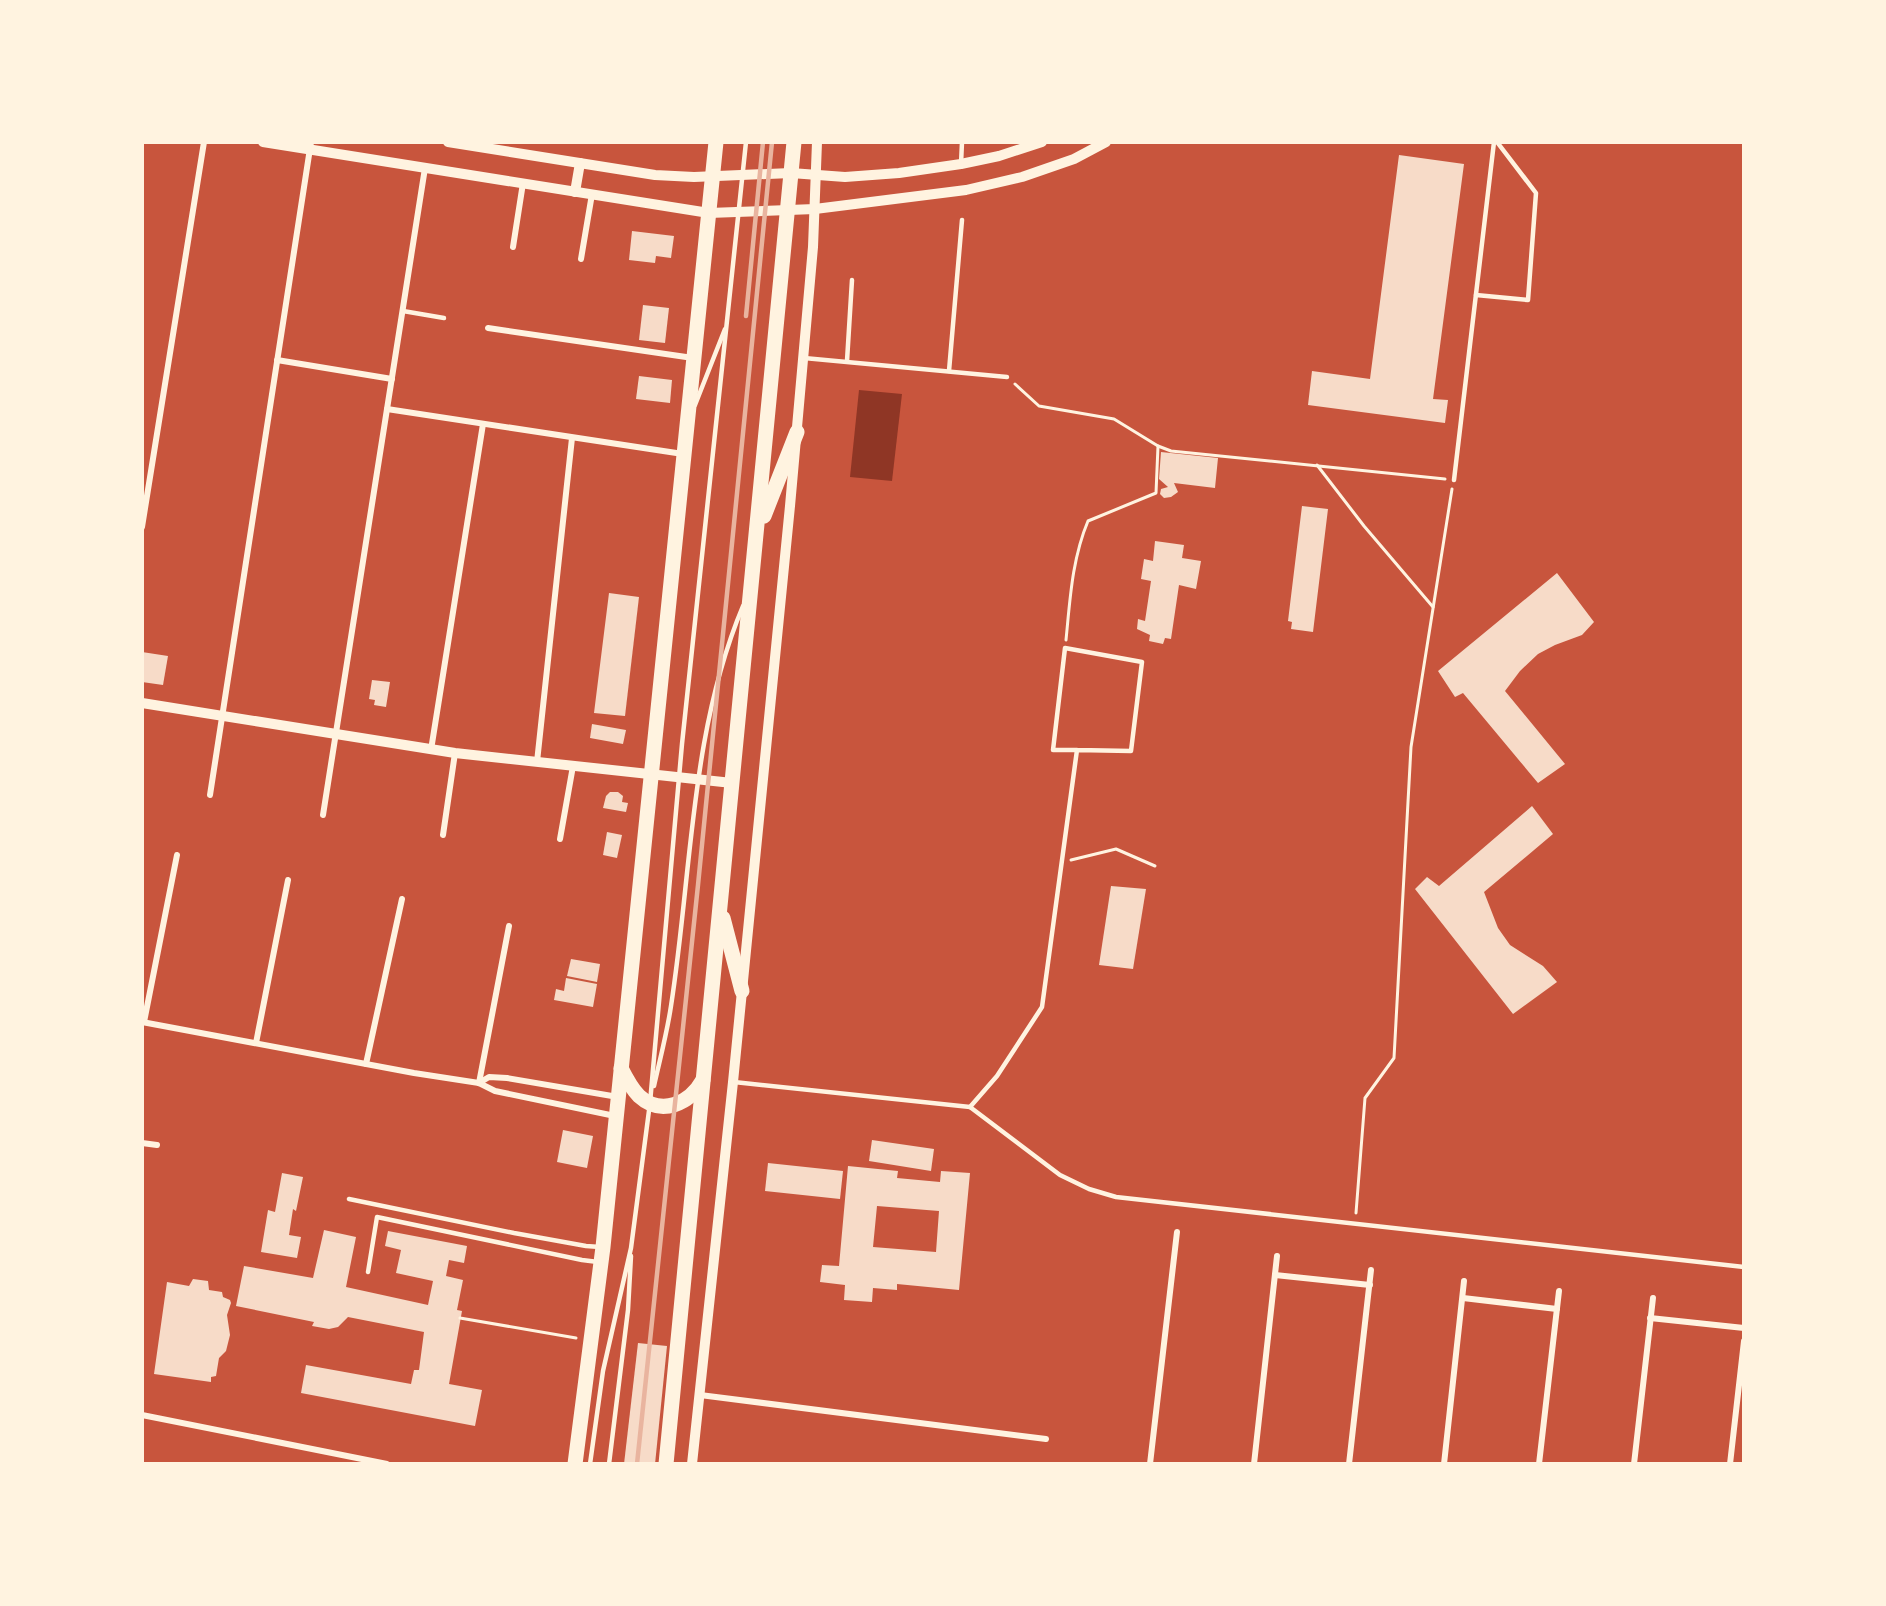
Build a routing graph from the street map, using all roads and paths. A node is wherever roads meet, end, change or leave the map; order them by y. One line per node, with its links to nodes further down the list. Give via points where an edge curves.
1 (204, 142): 52 (street)
2 (263, 142): 12 (street)
3 (448, 142): 13 (street)
4 (716, 142): 19 (main road)
5 (746, 142): 17 (lane)
6 (794, 142): 16 (main road)
7 (817, 142): 18 (street)
8 (962, 142): 14 (lane)
9 (1042, 142): 14 (street)
10 (1106, 142): 23 (street, via 1074,159 983,186)
11 (1496, 142): 31 (lane); 31 (lane, via 1536,193 1528,300)
12 (310, 146): 15 (street); 38 (street)
13 (580, 163): 19 (street, via 665,176); 21 (street)
14 (962, 164): 18 (street, via 845,177)
15 (425, 168): 20 (street); 32 (street)
16 (791, 173): 17 (street); 18 (street); 24 (main road)
17 (743, 174): 19 (street); 25 (lane)
18 (816, 174): 23 (street)
19 (712, 175): 26 (main road)
20 (523, 183): 21 (street); 28 (street)
21 (575, 192): 22 (street)
22 (592, 194): 26 (street); 29 (street)
23 (815, 209): 24 (street); 37 (street)
24 (788, 210): 25 (street); 53 (main road)
25 (739, 211): 26 (street); 34 (lane)
26 (709, 213): 36 (main road)
27 (962, 220): 40 (lane)
28 (513, 247)
29 (582, 259)
30 (852, 280): 39 (lane)
31 (1476, 295): 51 (lane)
32 (403, 311): 33 (lane); 42 (street)
33 (444, 318)
34 (728, 321): 45 (lane); 66 (lane)
35 (488, 328): 36 (street)
36 (693, 358): 45 (main road)
37 (804, 358): 39 (lane); 46 (street)
38 (277, 360): 42 (street); 58 (street)
39 (847, 362): 40 (lane)
40 (949, 371): 41 (lane)
41 (1007, 377): 48 (path, via 1039,406 1114,419)
42 (392, 379): 43 (street)
43 (387, 410): 44 (street); 59 (street)
44 (483, 424): 47 (street); 60 (street)
45 (686, 427): 49 (main road)
46 (797, 432): 53 (main road); 80 (street)
47 (572, 438): 49 (street); 63 (street)
48 (1158, 446): 50 (path, via 1171,451); 56 (path, via 1156,493 1088,521 1080,539 1071,584)
49 (683, 454): 65 (main road)
50 (1317, 465): 51 (path); 55 (path)
51 (1454, 480): 55 (path)
52 (142, 527)
53 (757, 532): 54 (main road)
54 (751, 586): 67 (lane, via 715,687); 68 (main road)
55 (1433, 607): 95 (path, via 1411,747 1394,1058 1365,1098)
56 (1065, 648): 61 (lane, via 1053,750); 61 (lane, via 1142,662 1131,751)
57 (142, 703): 58 (street)
58 (220, 716): 59 (street); 69 (street)
59 (335, 734): 60 (street); 70 (street)
60 (431, 750): 62 (street)
61 (1077, 750): 74 (lane)
62 (455, 753): 63 (street); 71 (street)
63 (537, 763): 64 (street)
64 (573, 766): 65 (street); 72 (street)
65 (651, 774): 66 (street); 84 (main road)
66 (679, 777): 67 (street); 89 (lane)
67 (699, 779): 68 (street); 89 (lane, via 671,1007)
68 (732, 783): 78 (main road)
69 (210, 795)
70 (323, 815)
71 (443, 835)
72 (560, 839)
73 (177, 855): 81 (street)
74 (1061, 862): 75 (path, via 1116,849); 90 (lane, via 1042,1007 997,1076)
75 (1155, 866)
76 (288, 880): 82 (street)
77 (402, 899): 83 (street)
78 (720, 908): 80 (main road); 85 (main road)
79 (509, 926): 87 (street)
80 (742, 991): 86 (street)
81 (143, 1022): 82 (street)
82 (256, 1043): 83 (street)
83 (366, 1064): 87 (street)
84 (621, 1068): 88 (main road); 89 (main road, via 633,1089)
85 (704, 1077): 89 (main road, via 695,1092 681,1103 672,1107); 122 (main road)
86 (733, 1082): 90 (lane); 115 (street)
87 (479, 1083): 88 (street, via 489,1077 507,1078); 91 (street, via 495,1091)
88 (618, 1097): 91 (main road)
89 (650, 1103): 97 (lane)
90 (970, 1107): 95 (lane, via 1060,1175 1089,1189 1116,1197)
91 (616, 1116): 98 (main road)
92 (142, 1143): 93 (street)
93 (157, 1145)
94 (349, 1200): 98 (lane, via 586,1246)
95 (1355, 1224): 100 (lane)
96 (1177, 1233): 124 (street)
97 (631, 1248): 120 (lane, via 603,1371); 121 (lane, via 628,1310)
98 (602, 1255): 102 (lane, via 582,1260 377,1217); 113 (main road)
99 (1277, 1256): 103 (street)
100 (1743, 1267)
101 (1371, 1270): 105 (street)
102 (368, 1272)
103 (1275, 1275): 105 (street); 125 (street)
104 (1464, 1281): 107 (street)
105 (1370, 1285): 126 (street)
106 (1559, 1291): 109 (street)
107 (1463, 1298): 109 (street); 127 (street)
108 (1653, 1298): 111 (street)
109 (1557, 1309): 128 (street)
110 (460, 1318): 113 (path)
111 (1650, 1318): 112 (street); 129 (street)
112 (1743, 1328)
113 (590, 1341): 119 (main road)
114 (1743, 1341): 130 (street)
115 (700, 1395): 117 (street); 123 (street)
116 (142, 1415): 118 (street)
117 (1046, 1439)
118 (387, 1464)
119 (575, 1464)
120 (590, 1464)
121 (609, 1464)
122 (666, 1464)
123 (692, 1464)
124 (1150, 1464)
125 (1254, 1464)
126 (1349, 1464)
127 (1444, 1464)
128 (1539, 1464)
129 (1634, 1464)
130 (1730, 1464)

